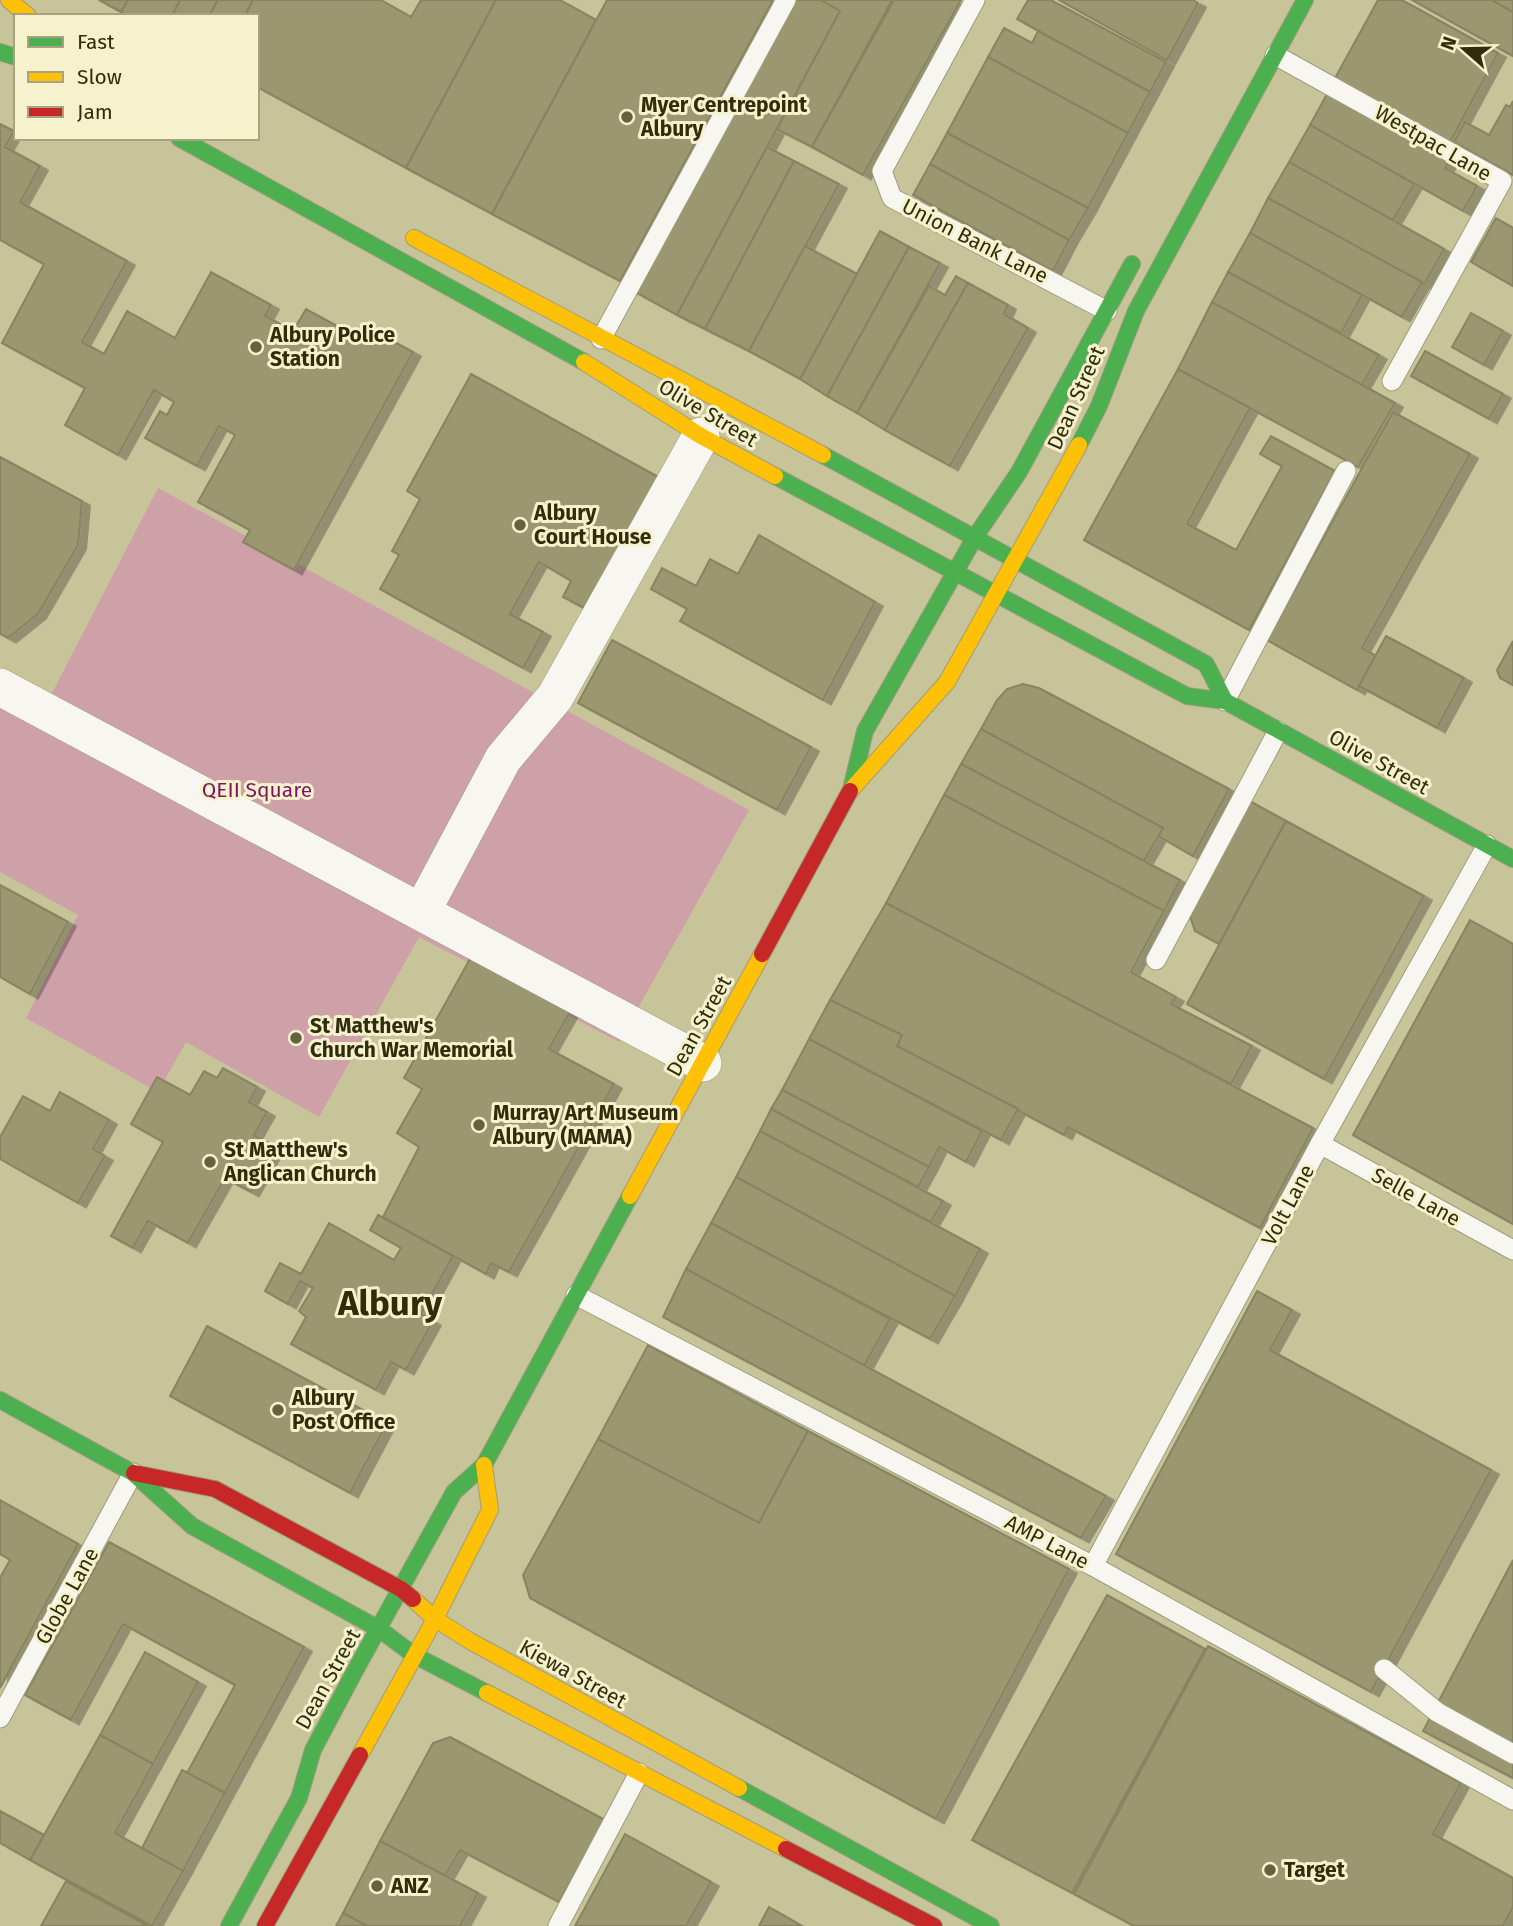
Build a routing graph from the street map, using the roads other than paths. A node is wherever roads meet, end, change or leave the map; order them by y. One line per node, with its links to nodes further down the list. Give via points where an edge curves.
1 (6, 0): 5 (street); 6 (street)
2 (786, 0): 14 (lane)
3 (975, 0): 13 (lane, Union Bank Lane, via 882,171 892,198)
4 (1305, 0): 7 (street, Dean Street)
5 (0, 14)
6 (25, 14)
7 (1275, 55): 15 (lane, Westpac Lane, via 1502,181); 19 (street, Dean Street, via 1136,311 1099,406)
8 (183, 140): 12 (street, Olive Street)
9 (399, 229): 11 (street, Olive Street)
10 (1139, 251): 13 (street, Dean Street)
11 (459, 262): 12 (street); 14 (street, Olive Street)
12 (446, 285): 16 (street, Olive Street, via 579,359)
13 (1107, 311): 18 (street, Dean Street, via 1019,472)
14 (601, 339): 18 (street, Olive Street)
15 (1392, 382)
16 (701, 436): 20 (street, Olive Street); 28 (street, via 555,697 503,759)
17 (1346, 471): 23 (lane)
18 (975, 537): 19 (street, Olive Street); 20 (street, Dean Street)
19 (1016, 560): 21 (street, Dean Street); 23 (street, Olive Street, via 1206,664)
20 (954, 573): 21 (street, Olive Street); 25 (street, Dean Street, via 865,731)
21 (997, 595): 23 (street, Olive Street, via 1187,696); 25 (street, Dean Street, via 947,682)
22 (0, 687): 28 (street)
23 (1225, 701): 24 (street, Olive Street)
24 (1278, 731): 26 (street, Olive Street); 29 (lane)
25 (851, 790): 30 (street, Dean Street)
26 (1487, 845): 27 (street, Olive Street); 31 (lane, Volt Lane)
27 (1513, 859)
28 (422, 911): 30 (street)
29 (1156, 960)
30 (703, 1063): 33 (street, Dean Street)
31 (1320, 1144): 32 (lane, Selle Lane); 37 (lane, Volt Lane)
32 (1513, 1250)
33 (576, 1295): 35 (street, Dean Street); 37 (lane, AMP Lane)
34 (0, 1400): 36 (street, Kiewa Street)
35 (484, 1465): 38 (street, Dean Street, via 454,1492); 39 (street, via 490,1510)
36 (133, 1473): 38 (street, Kiewa Street, via 215,1489); 40 (street, Kiewa Street, via 192,1526); 43 (lane, Globe Lane)
37 (1093, 1566): 47 (lane, AMP Lane)
38 (401, 1589): 39 (street, Kiewa Street); 40 (street, Dean Street)
39 (435, 1619): 41 (street); 44 (street, Kiewa Street)
40 (379, 1629): 41 (street, Kiewa Street); 48 (street, Dean Street, via 313,1750 299,1798)
41 (414, 1655): 46 (street, Kiewa Street); 49 (street)
42 (1384, 1669): 45 (lane, via 1437,1712)
43 (0, 1718)
44 (654, 1742): 46 (street); 52 (street, Kiewa Street)
45 (1513, 1754)
46 (639, 1773): 50 (lane); 51 (street, Kiewa Street)
47 (1513, 1800)
48 (229, 1926)
49 (265, 1926)
50 (558, 1926)
51 (934, 1926)
52 (991, 1926)

